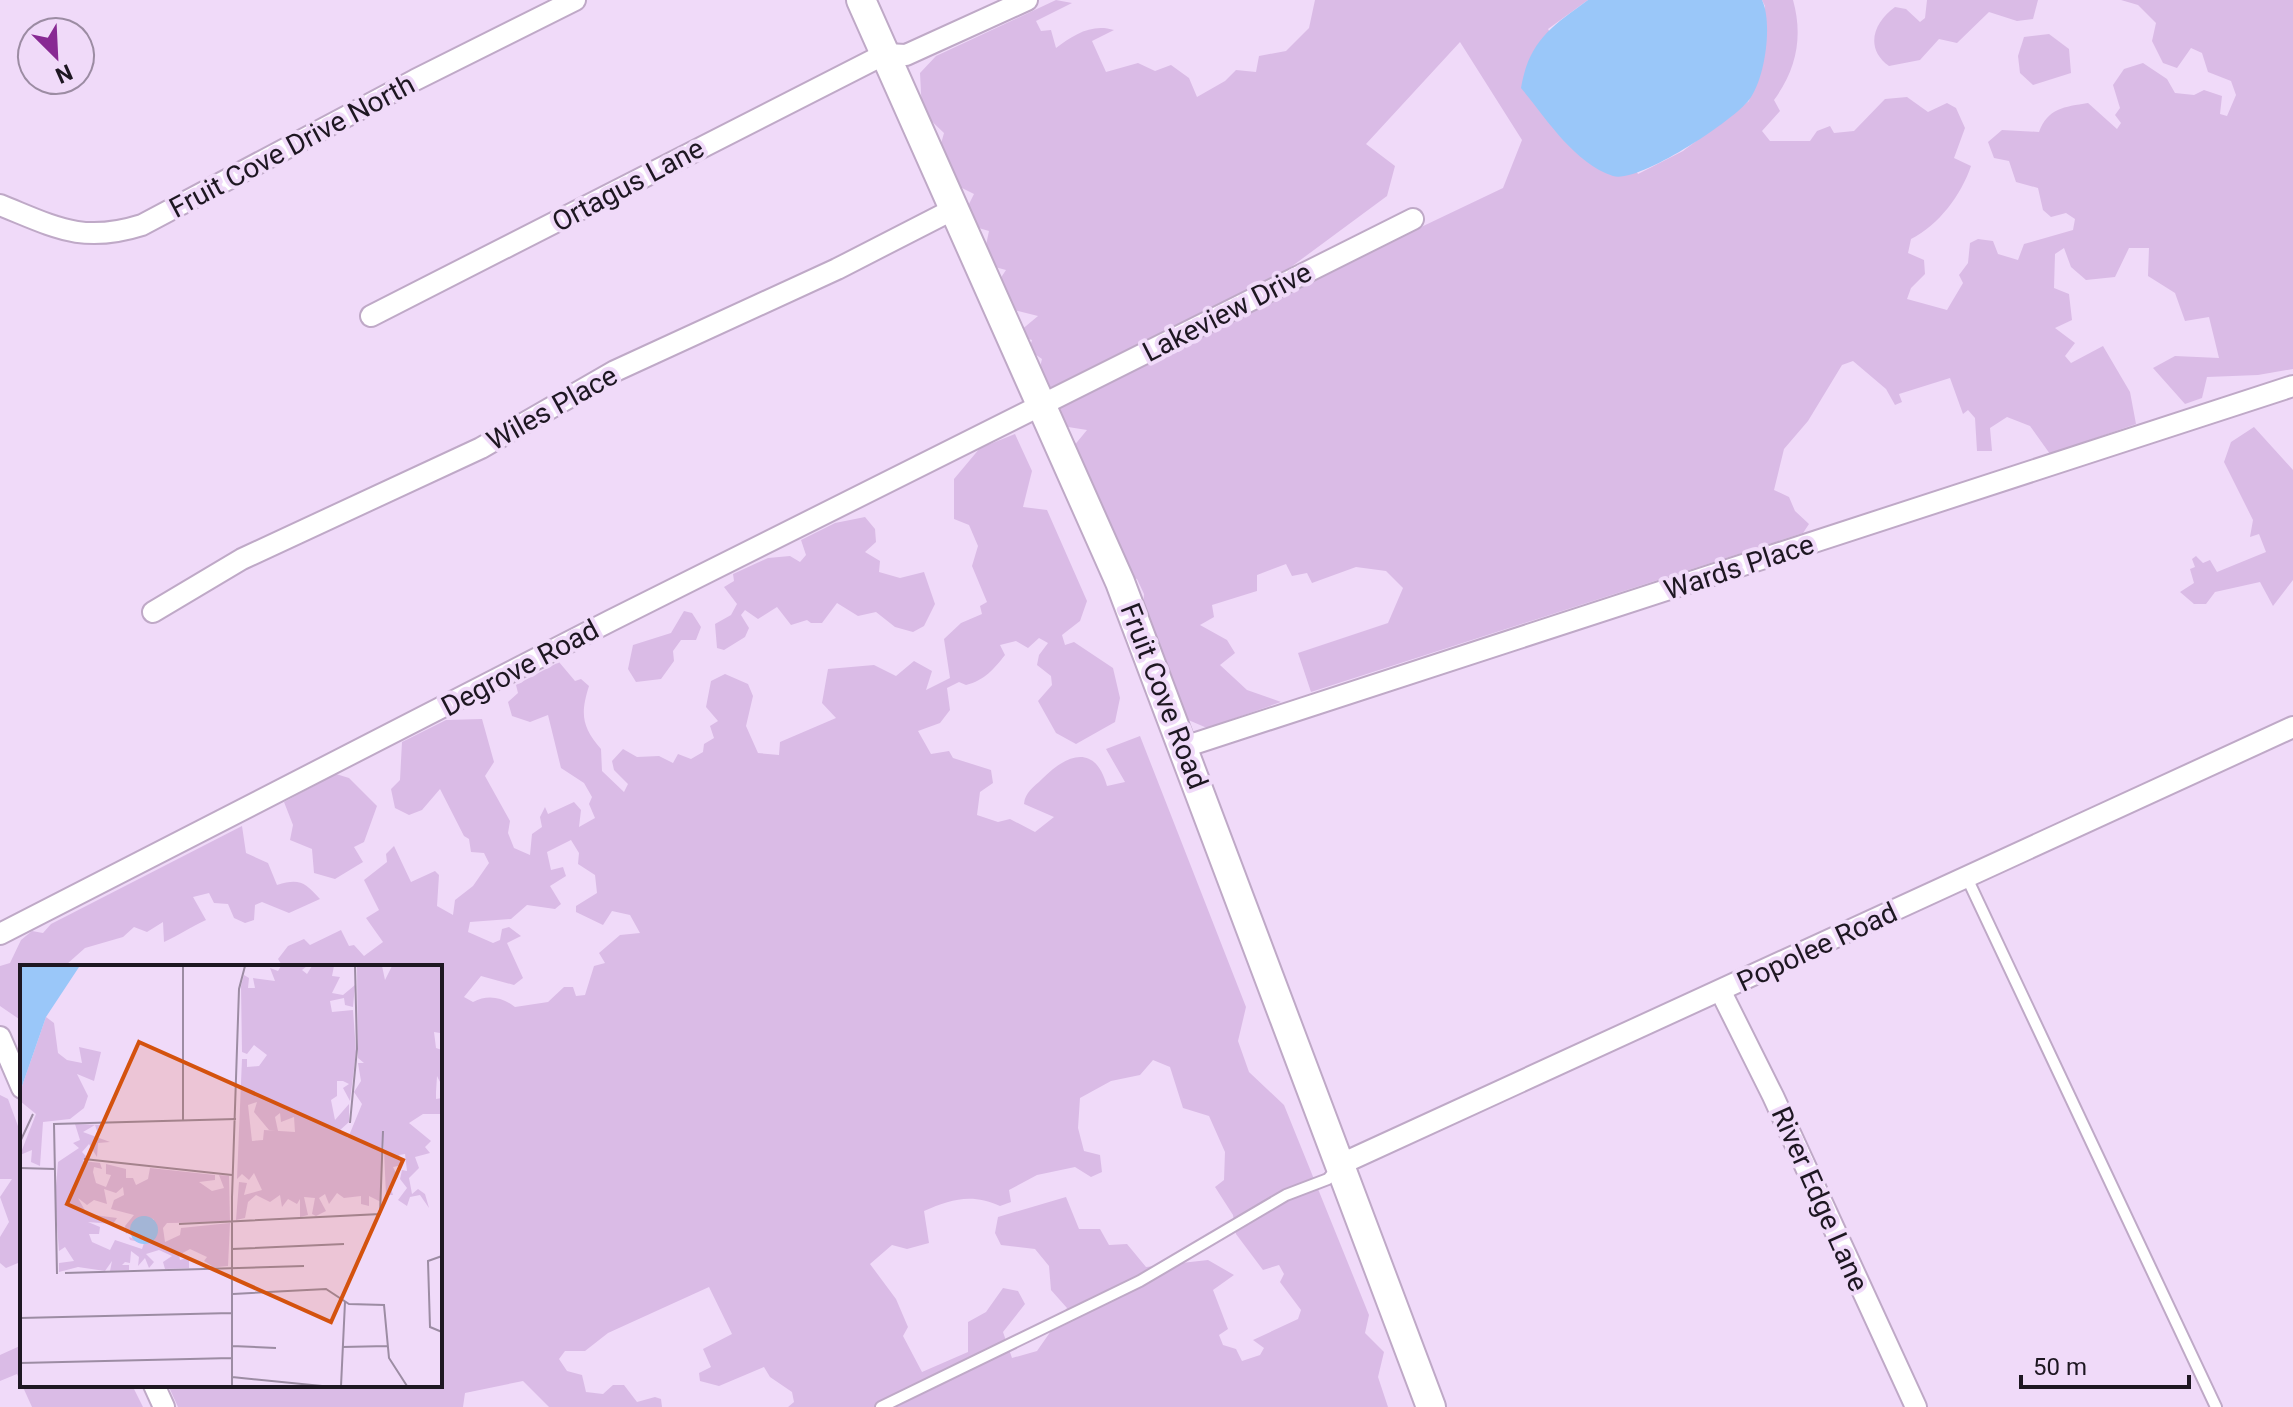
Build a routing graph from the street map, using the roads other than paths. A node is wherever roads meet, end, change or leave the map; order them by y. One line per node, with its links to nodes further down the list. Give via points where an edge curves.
1 (575, 0): 5 (street, Fruit Cove Drive North, via 142,225 110,234 77,234)
2 (861, 0): 4 (street, Fruit Cove Road)
3 (1027, 0): 4 (street, Ortagus Lane, via 906,55)
4 (885, 54): 6 (street, Fruit Cove Road); 8 (street, Ortagus Lane)
5 (0, 205)
6 (954, 209): 10 (street, Fruit Cove Road); 11 (street, Wiles Place, via 615,371 481,448 242,559)
7 (1413, 219): 10 (street, Lakeview Drive)
8 (371, 316)
9 (2293, 386): 13 (street, Wards Place)
10 (1042, 404): 13 (street, Fruit Cove Road); 15 (street, Degrove Road)
11 (153, 612)
12 (2293, 727): 14 (street, Popolee Road)
13 (1184, 747): 19 (street, Fruit Cove Road)
14 (1967, 878): 16 (street, Popolee Road); 25 (lane)
15 (0, 934)
16 (1721, 992): 19 (street, Popolee Road); 24 (street, River Edge Lane)
17 (0, 1037): 18 (street)
18 (20, 1083)
19 (1339, 1165): 22 (lane, via 1328,1179 1286,1195 1140,1281); 23 (street, Fruit Cove Road)
20 (155, 1387): 21 (street)
21 (164, 1407)
22 (881, 1407)
23 (1431, 1407)
24 (1916, 1407)
25 (2216, 1407)

